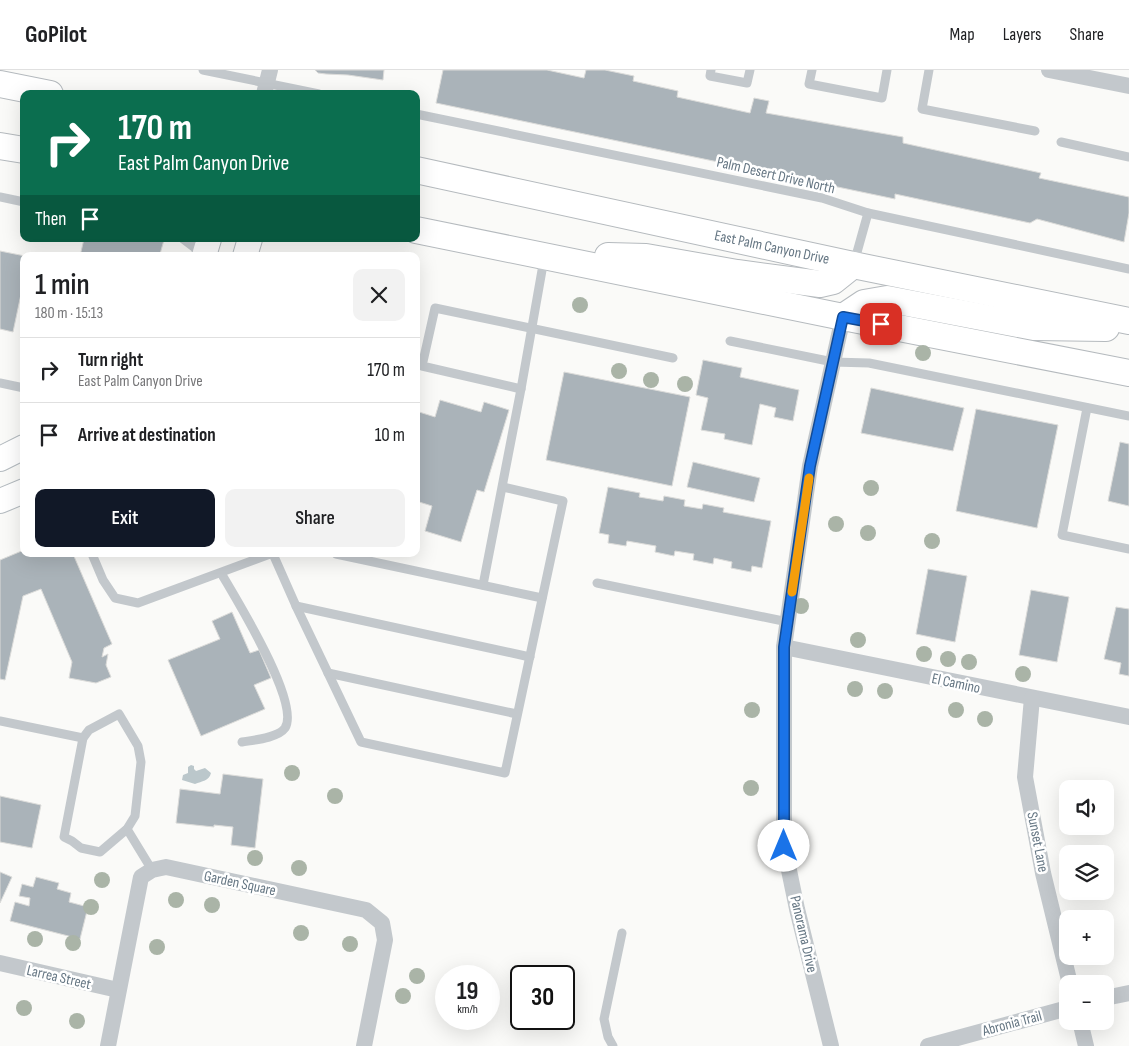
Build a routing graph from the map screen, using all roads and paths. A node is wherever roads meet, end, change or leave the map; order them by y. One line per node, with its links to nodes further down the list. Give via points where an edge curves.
1 (203, 70): 9 (lane)
2 (711, 70): 3 (lane, via 710,76 747,83)
3 (750, 70)
4 (812, 70): 5 (lane, via 809,84 882,98)
5 (887, 70)
6 (930, 70): 15 (lane, via 922,109)
7 (1049, 70): 8 (street)
8 (1100, 75): 11 (street)
9 (267, 82): 13 (lane)
10 (0, 84): 12 (main road)
11 (1129, 86)
12 (30, 90)
13 (302, 90)
14 (420, 115): 23 (lane, Palm Desert Drive North, via 822,198)
15 (1034, 131)
16 (1061, 142): 19 (lane)
17 (0, 146): 18 (main road)
18 (20, 149)
19 (1129, 157)
20 (420, 171): 28 (main road, East Palm Canyon Drive)
21 (0, 197): 22 (lane)
22 (20, 201)
23 (868, 213): 28 (lane); 29 (lane, Palm Desert Drive North)
24 (420, 231): 27 (main road)
25 (190, 242): 26 (lane)
26 (205, 250)
27 (556, 258): 28 (main road, via 646,257 820,284 833,281); 30 (main road); 32 (lane)
28 (853, 265): 31 (main road, East Palm Canyon Drive)
29 (1129, 270)
30 (843, 317): 33 (main road, via 864,303 888,299 1034,327); 36 (street, Panorama Drive); 37 (main road)
31 (1129, 320)
32 (532, 328): 35 (lane); 40 (lane); 40 (lane, via 435,308 422,366)
33 (1129, 328)
34 (730, 341): 36 (lane)
35 (673, 358)
36 (833, 362): 41 (lane, via 869,363); 58 (street, Panorama Drive, via 810,466)
37 (1129, 373)
38 (0, 383): 39 (lane)
39 (20, 387)
40 (521, 389): 45 (lane)
41 (1087, 408): 42 (lane); 48 (lane, via 1062,535)
42 (1129, 416)
43 (20, 449): 44 (street)
44 (0, 460)
45 (502, 487): 55 (lane); 56 (lane, via 563,501)
46 (20, 493): 47 (street)
47 (0, 501)
48 (1129, 548)
49 (93, 557): 53 (lane, via 115,598 138,603)
50 (264, 557): 53 (lane)
51 (273, 557): 57 (lane)
52 (350, 557): 55 (lane)
53 (221, 573): 67 (lane, via 279,681 288,709 284,730)
54 (597, 583): 58 (lane)
55 (483, 585): 56 (lane)
56 (542, 598): 60 (lane)
57 (296, 606): 60 (lane); 61 (lane)
58 (788, 622): 59 (street, Panorama Drive)
59 (784, 647): 62 (street, El Camino); 81 (street, Panorama Drive, via 784,846)
60 (530, 657): 63 (lane)
61 (328, 673): 63 (lane); 63 (lane, via 361,742 505,773)
62 (1032, 698): 64 (street, El Camino); 72 (street, Sunset Lane, via 1025,777 1043,873)
63 (517, 714)
64 (1129, 717)
65 (0, 721): 66 (lane)
66 (83, 738): 68 (lane, via 89,730 119,714 138,746 141,762 139,788 135,816); 68 (lane, via 64,837 81,848 100,852)
67 (242, 742)
68 (127, 829): 69 (lane)
69 (152, 870): 73 (street, via 141,877); 79 (street, Garden Square, via 166,867 366,910 382,923 386,940)
70 (622, 933): 80 (lane, via 604,1019)
71 (0, 963): 73 (street, Larrea Street)
72 (1068, 975)
73 (118, 990): 78 (street)
74 (1129, 993): 75 (street)
75 (1114, 996)
76 (1059, 1010): 82 (street, Abronia Trail)
77 (1082, 1030): 83 (street)
78 (108, 1046)
79 (364, 1046)
80 (613, 1046)
81 (831, 1046)
82 (928, 1046)
83 (1086, 1046)

